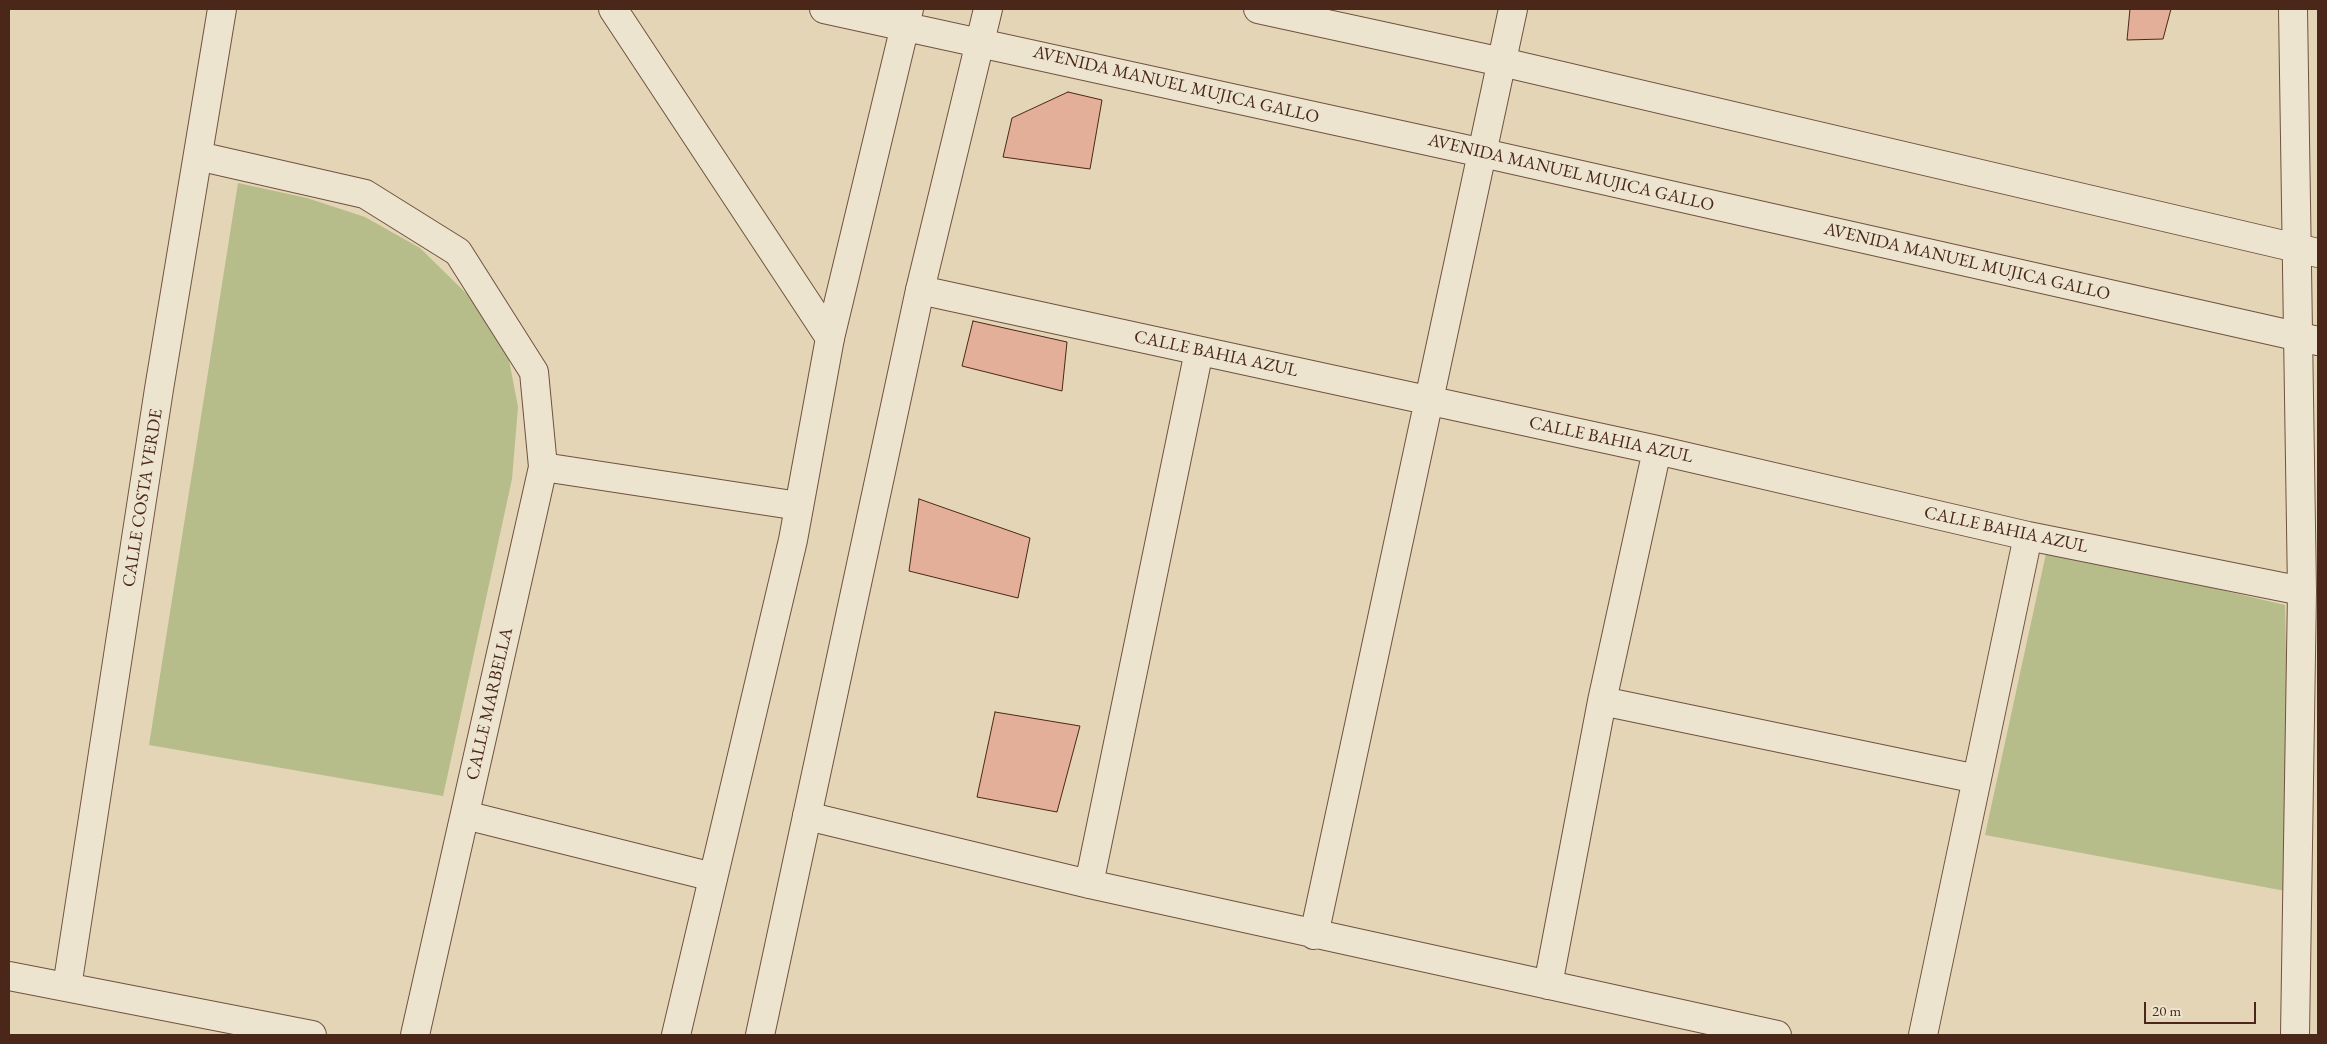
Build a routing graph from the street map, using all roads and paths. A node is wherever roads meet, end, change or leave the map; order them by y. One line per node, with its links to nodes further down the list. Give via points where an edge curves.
1 (222, 9): 12 (street, CALLE COSTA VERDE)
2 (614, 9): 15 (street)
3 (824, 9): 8 (street, AVENIDA MANUEL MUJICA GALLO)
4 (988, 9): 9 (street)
5 (1513, 9): 10 (street)
6 (2293, 9): 13 (street)
7 (1266, 10): 10 (street)
8 (907, 18): 9 (street, AVENIDA MANUEL MUJICA GALLO); 15 (street)
9 (981, 43): 11 (street, AVENIDA MANUEL MUJICA GALLO); 14 (street)
10 (1502, 62): 11 (street); 13 (street)
11 (1483, 153): 16 (street, AVENIDA MANUEL MUJICA GALLO); 18 (street)
12 (198, 156): 20 (street, CALLE MARBELLA, via 365,194 458,252 534,372); 33 (street, CALLE COSTA VERDE)
13 (2308, 251): 16 (street)
14 (920, 290): 17 (street, CALLE BAHIA AZUL); 27 (street)
15 (830, 338): 21 (street)
16 (2309, 339): 23 (street)
17 (1199, 351): 18 (street, CALLE BAHIA AZUL); 29 (street)
18 (1430, 401): 19 (street, CALLE BAHIA AZUL); 30 (street)
19 (1657, 450): 22 (street, CALLE BAHIA AZUL); 24 (street)
20 (543, 467): 21 (street); 26 (street, CALLE MARBELLA)
21 (800, 506): 28 (street)
22 (2028, 536): 23 (street, CALLE BAHIA AZUL); 25 (street)
23 (2302, 591): 40 (street)
24 (1602, 702): 25 (street); 32 (street)
25 (1977, 779): 39 (street)
26 (465, 816): 28 (street); 35 (street, CALLE MARBELLA)
27 (807, 816): 29 (street); 37 (street)
28 (713, 877): 36 (street)
29 (1090, 884): 30 (street)
30 (1314, 935): 32 (street)
31 (9, 976): 33 (street)
32 (1548, 985): 38 (street)
33 (67, 987): 34 (street)
34 (312, 1035)
35 (415, 1035)
36 (676, 1035)
37 (760, 1035)
38 (1776, 1035)
39 (1923, 1035)
40 (2295, 1035)

